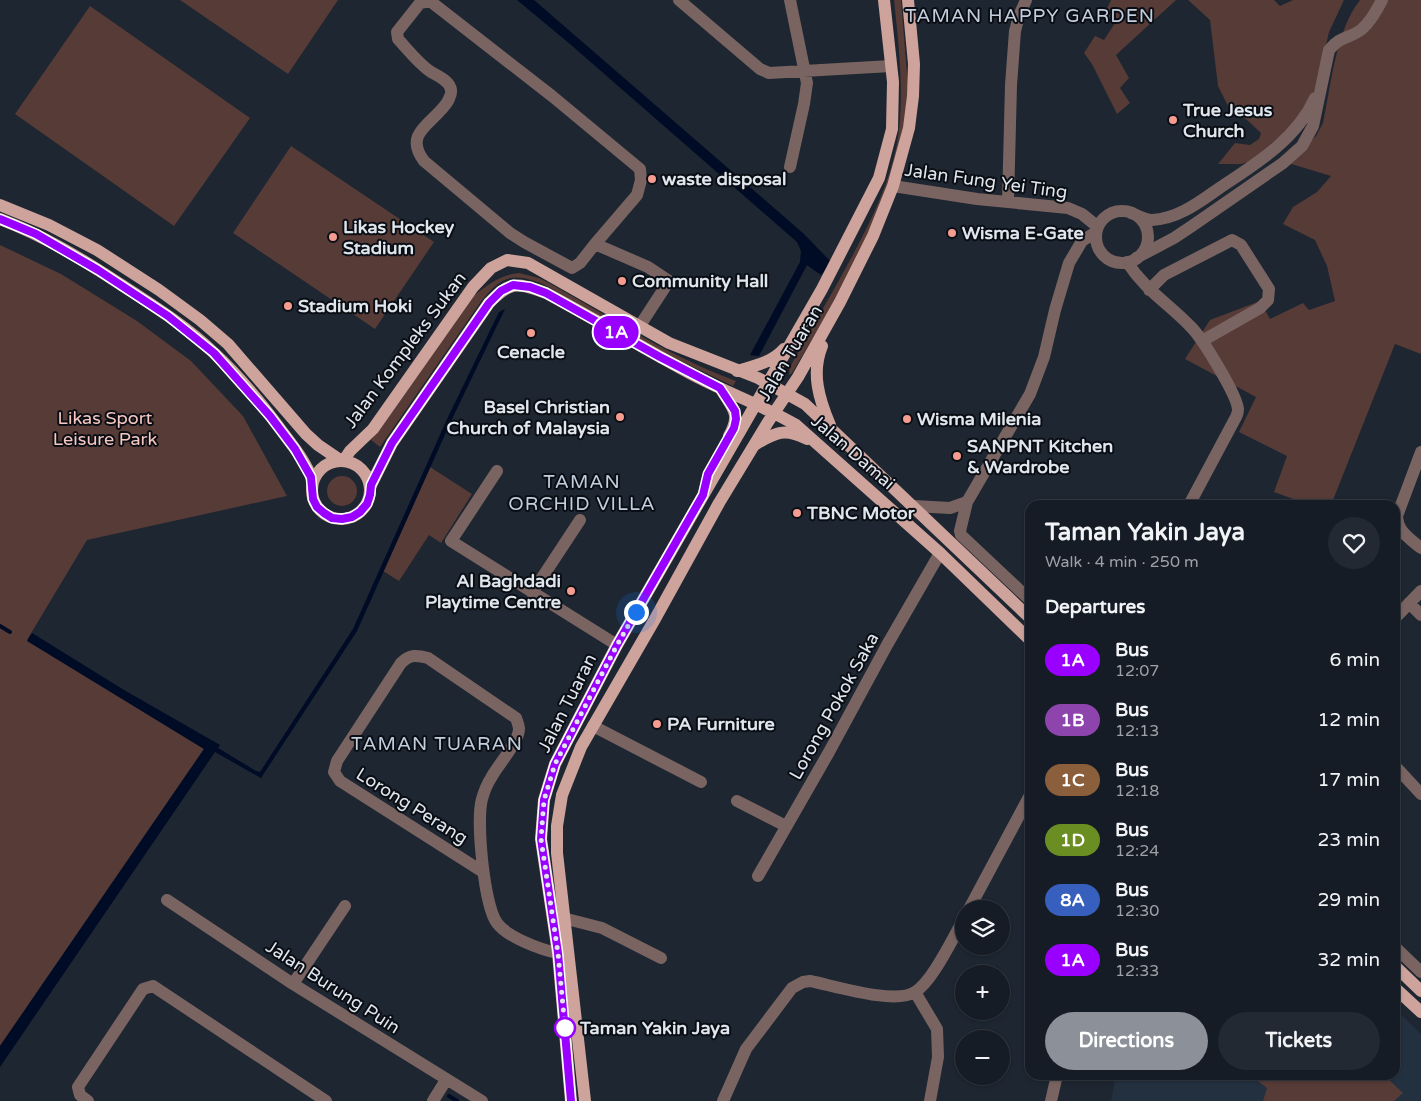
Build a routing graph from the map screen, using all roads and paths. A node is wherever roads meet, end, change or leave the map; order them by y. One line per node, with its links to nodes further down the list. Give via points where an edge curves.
1 (679, 0): 8 (street, via 760,69 769,73)
2 (790, 0): 8 (street)
3 (884, 0): 7 (main road, Jalan Tuaran)
4 (908, 0): 14 (main road, Jalan Tuaran, via 914,64 913,96)
5 (1026, 0): 15 (street, via 1014,31)
6 (1382, 0): 9 (street, via 1361,30 1336,41 1329,50)
7 (891, 66): 8 (street); 10 (main road, Jalan Tuaran)
8 (806, 71): 13 (street, via 804,104)
9 (1323, 80): 11 (street, via 1310,108); 12 (street, via 1313,126 1302,146)
10 (892, 129): 14 (main road, via 889,169); 25 (main road, Jalan Tuaran, via 875,187)
11 (1282, 142): 12 (street); 17 (street, via 1246,171 1173,216 1148,220)
12 (1294, 153): 21 (street, via 1174,238)
13 (790, 167)
14 (893, 186): 15 (street, Jalan Fung Yei Ting); 23 (main road, Jalan Tuaran, via 873,236)
15 (1008, 202): 19 (street, Jalan Fung Yei Ting, via 1068,208 1082,214)
16 (0, 205): 37 (main road, via 49,224 97,250 200,320 228,344 306,434)
17 (1131, 213): 19 (street, via 1122,211 1108,215); 21 (street, via 1138,216 1146,230 1146,245)
18 (0, 219): 39 (main road, via 77,256 200,341 270,416 295,449)
19 (1097, 230): 21 (street, via 1096,241 1104,255 1119,262); 43 (street, via 1082,241 1069,263 1044,357 1030,394)
20 (595, 244): 20 (street, via 572,268 510,233 424,161 419,154 417,136 444,107 451,90 398,39 397,32 420,3 430,1 454,19 640,169 637,195); 24 (street, via 648,267 669,281)
21 (1132, 260): 22 (street, via 1138,278)
22 (1149, 290): 26 (street); 26 (street, via 1164,275 1232,240 1241,245 1268,289 1268,300 1260,308)
23 (840, 302): 30 (main road, Jalan Tuaran); 33 (main road, via 816,367 820,397)
24 (639, 327): 27 (main road, Jalan Kompleks Sukan); 37 (main road, Jalan Kompleks Sukan, via 528,263 507,260 491,268 472,287 373,429)
25 (794, 335): 27 (main road, via 775,357); 28 (main road, Jalan Tuaran)
26 (1202, 341): 42 (street, via 1232,392 1238,409)
27 (737, 371): 28 (main road, Jalan Kompleks Sukan)
28 (768, 383): 30 (main road, Jalan Damai); 31 (main road, Jalan Tuaran)
29 (720, 388): 31 (main road); 40 (main road, via 546,293 513,285 501,291 479,316 392,443); 41 (main road, via 735,411 736,419 708,474)
30 (787, 394): 32 (main road, Jalan Tuaran); 33 (main road, Jalan Damai, via 804,404)
31 (756, 403): 32 (main road, Jalan Damai); 41 (main road, Jalan Tuaran)
32 (775, 412): 34 (main road, Jalan Damai); 35 (main road, Jalan Tuaran)
33 (833, 430): 44 (main road, Jalan Damai)
34 (818, 444): 35 (main road, via 793,432 778,433); 49 (main road, Jalan Damai)
35 (755, 445): 59 (main road, Jalan Tuaran)
36 (1421, 452): 45 (street)
37 (342, 460): 39 (main road, via 326,464); 40 (main road, via 354,462 362,468)
38 (497, 470): 51 (street, via 451,541)
39 (313, 482): 40 (main road, via 313,499 317,507 332,518 342,519 356,515 367,504)
40 (371, 485)
41 (703, 495): 58 (main road, Jalan Tuaran)
42 (1192, 500)
43 (967, 502): 44 (street, via 950,508); 52 (street, via 961,535)
44 (914, 506): 54 (main road, Jalan Damai)
45 (1400, 508)
46 (580, 520): 51 (street)
47 (1400, 529): 48 (street)
48 (1421, 548)
49 (940, 553): 57 (main road, Jalan Damai); 65 (street, Lorong Pokok Saka)
50 (1421, 591): 53 (street)
51 (532, 593): 58 (street)
52 (1025, 595)
53 (1409, 604): 55 (street); 56 (street)
54 (1025, 613)
55 (1400, 613)
56 (1421, 615)
57 (1025, 635)
58 (617, 645): 74 (main road, Jalan Tuaran, via 555,764 544,800 541,839)
59 (593, 726): 61 (street); 71 (main road, Jalan Tuaran, via 562,795 557,826)
60 (1400, 771): 62 (street)
61 (701, 782)
62 (1421, 794)
63 (737, 800): 65 (street)
64 (1025, 804): 69 (street)
65 (786, 826): 67 (street, Lorong Pokok Saka)
66 (483, 872): 66 (street, Lorong Perang, via 482,800 491,778 515,740 519,729 516,718 428,658 418,655 406,658 337,761 334,772 340,781); 74 (street, Lorong Perang, via 496,922 526,943)
67 (758, 876)
68 (167, 900): 78 (street, Jalan Burung Puin)
69 (974, 900)
70 (344, 906): 78 (street)
71 (563, 918): 75 (street, via 602,928); 90 (main road, Jalan Tuaran)
72 (955, 934): 80 (street, via 934,971)
73 (1400, 951): 76 (street)
74 (558, 953): 89 (main road, Jalan Tuaran)
75 (661, 958)
76 (1419, 965)
77 (1400, 971): 79 (main road)
78 (293, 984): 83 (street, Jalan Burung Puin)
79 (1421, 990)
80 (915, 992): 91 (street, via 894,998 810,981 798,984 746,1049); 92 (street, via 937,1029 938,1057)
81 (1400, 993): 82 (main road)
82 (1421, 1012)
83 (446, 1080): 87 (street); 88 (street, Jalan Burung Puin)
84 (1056, 1080): 93 (street)
85 (88, 1101): 86 (street, via 80,1095 78,1087 143,989 153,986)
86 (326, 1101)
87 (433, 1101)
88 (482, 1101)
89 (571, 1101)
90 (585, 1101)
91 (723, 1101)
92 (930, 1101)
93 (1051, 1101)

